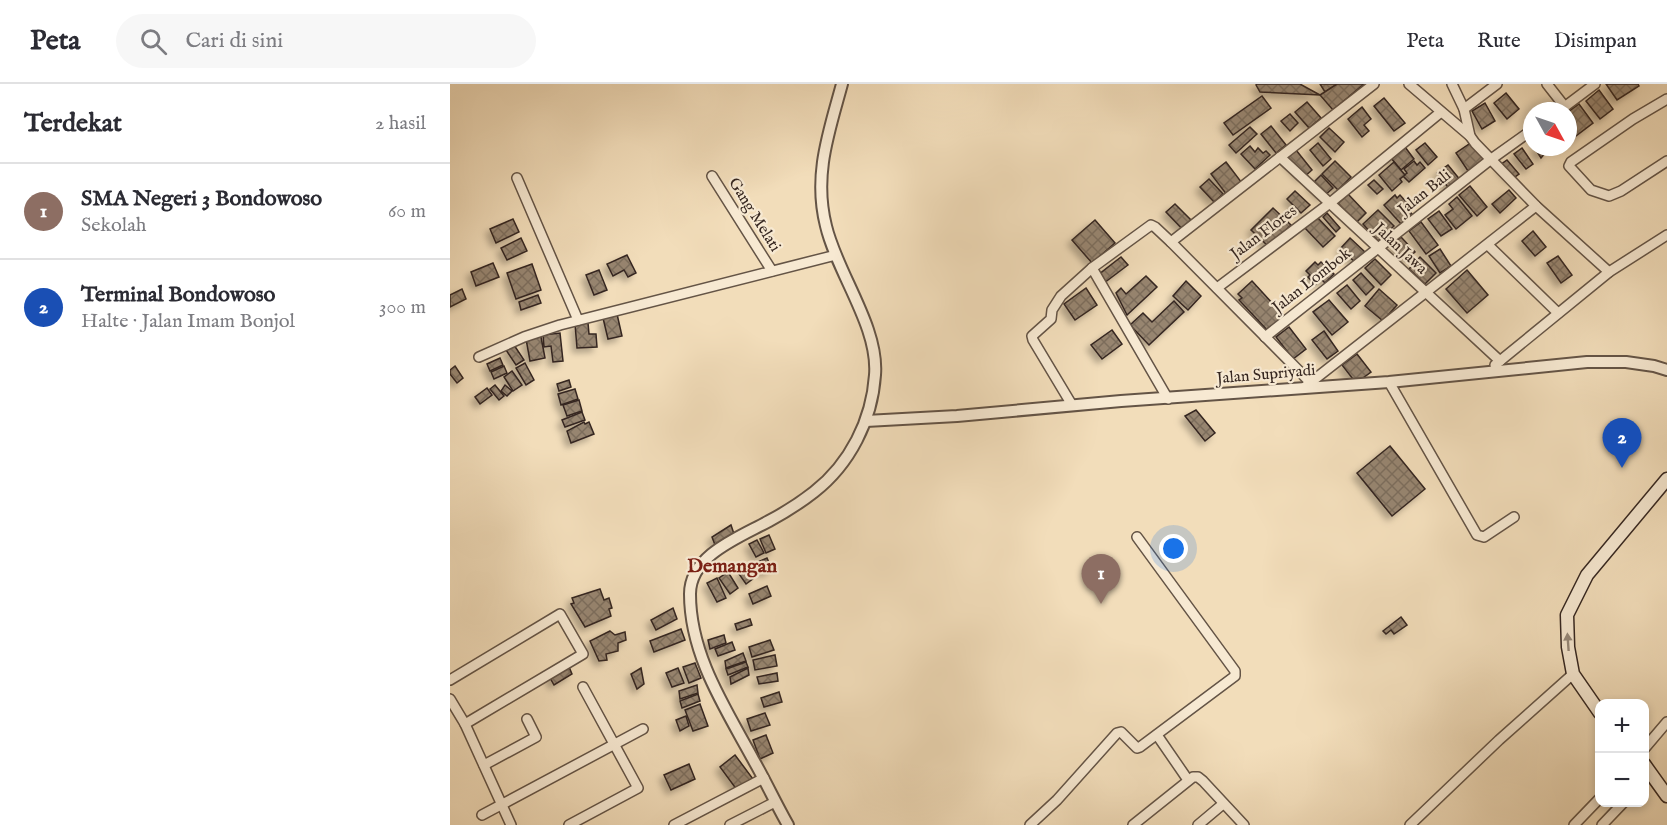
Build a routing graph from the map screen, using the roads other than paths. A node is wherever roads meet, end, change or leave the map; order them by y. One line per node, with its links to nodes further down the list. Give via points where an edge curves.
1 (842, 84): 26 (street, via 820,172 825,225)
2 (1374, 84): 15 (street)
3 (1409, 84): 12 (street)
4 (1452, 84): 11 (street)
5 (1497, 84): 11 (street)
6 (1547, 84): 9 (street)
7 (1595, 84): 10 (street)
8 (1667, 99): 17 (street, via 1569,166 1591,190 1609,196)
9 (1558, 102)
10 (1571, 102)
11 (1464, 109): 13 (street)
12 (1441, 112): 13 (street); 20 (street, Jalan Flores)
13 (1470, 136): 16 (street)
14 (1523, 136): 16 (street, Jalan Bali)
15 (1280, 157): 20 (street, Jalan Jawa); 23 (street)
16 (1490, 160): 21 (street); 25 (street, Jalan Bali)
17 (1667, 161)
18 (712, 176): 28 (street, Gang Melati)
19 (517, 178): 33 (street)
20 (1330, 203): 25 (street, Jalan Jawa); 30 (street, Jalan Flores)
21 (1536, 206): 24 (street); 29 (street)
22 (1667, 235): 29 (street)
23 (1171, 242): 27 (street, via 1150,225); 30 (street)
24 (1488, 245): 31 (street); 32 (street)
25 (1378, 249): 31 (street, Jalan Jawa); 34 (street, Jalan Lombok)
26 (836, 255): 28 (street); 43 (street, via 874,351 875,374)
27 (1092, 268): 41 (street); 42 (street, via 1061,296 1052,310 1052,318 1032,338)
28 (772, 271): 33 (street)
29 (1610, 272): 32 (street)
30 (1217, 288): 34 (street)
31 (1424, 293): 36 (street, Jalan Jawa); 40 (street)
32 (1558, 313): 36 (street)
33 (578, 320): 35 (street)
34 (1265, 337): 40 (street)
35 (479, 357)
36 (1500, 361): 38 (street)
37 (1667, 370): 38 (street, Jalan Supriyadi, via 1626,362 1587,362)
38 (1486, 372): 39 (street, Jalan Supriyadi)
39 (1389, 382): 40 (street, Jalan Supriyadi); 45 (street, via 1477,535 1484,537)
40 (1308, 385): 41 (street, Jalan Supriyadi)
41 (1168, 399): 42 (street, Jalan Supriyadi)
42 (1072, 405): 43 (street, Jalan Supriyadi)
43 (866, 421): 61 (street, via 836,471 815,491 715,551 693,577 690,610 703,661 714,689)
44 (1667, 479): 47 (main road, one-way to 44, via 1568,615 1579,589)
45 (1514, 517)
46 (1137, 537): 56 (street, via 1236,674)
47 (1573, 674): 51 (main road); 79 (street)
48 (450, 680): 54 (street, via 560,614 583,654)
49 (583, 687): 58 (street)
50 (450, 699): 54 (street)
51 (1595, 707)
52 (527, 719): 59 (street, via 536,737)
53 (1667, 722): 57 (street)
54 (465, 724): 59 (street)
55 (644, 729): 58 (street)
56 (1157, 735): 62 (street); 75 (street, via 1137,748 1124,734 1117,733)
57 (1649, 743)
58 (614, 745): 67 (street); 71 (street, via 638,788)
59 (483, 765): 67 (street)
60 (1649, 775): 63 (main road)
61 (764, 778): 64 (street); 72 (street)
62 (1188, 780): 66 (street, via 1198,777); 76 (street)
63 (1666, 790)
64 (775, 802): 73 (street); 74 (street)
65 (1595, 802): 80 (street)
66 (1223, 804): 77 (street); 78 (street)
67 (501, 805): 69 (street); 70 (street)
68 (1619, 807): 81 (street)
69 (482, 815)
70 (511, 825)
71 (569, 825)
72 (674, 825)
73 (730, 825)
74 (788, 825)
75 (1030, 825)
76 (1133, 825)
77 (1198, 825)
78 (1244, 825)
79 (1410, 825)
80 (1574, 825)
81 (1602, 825)

